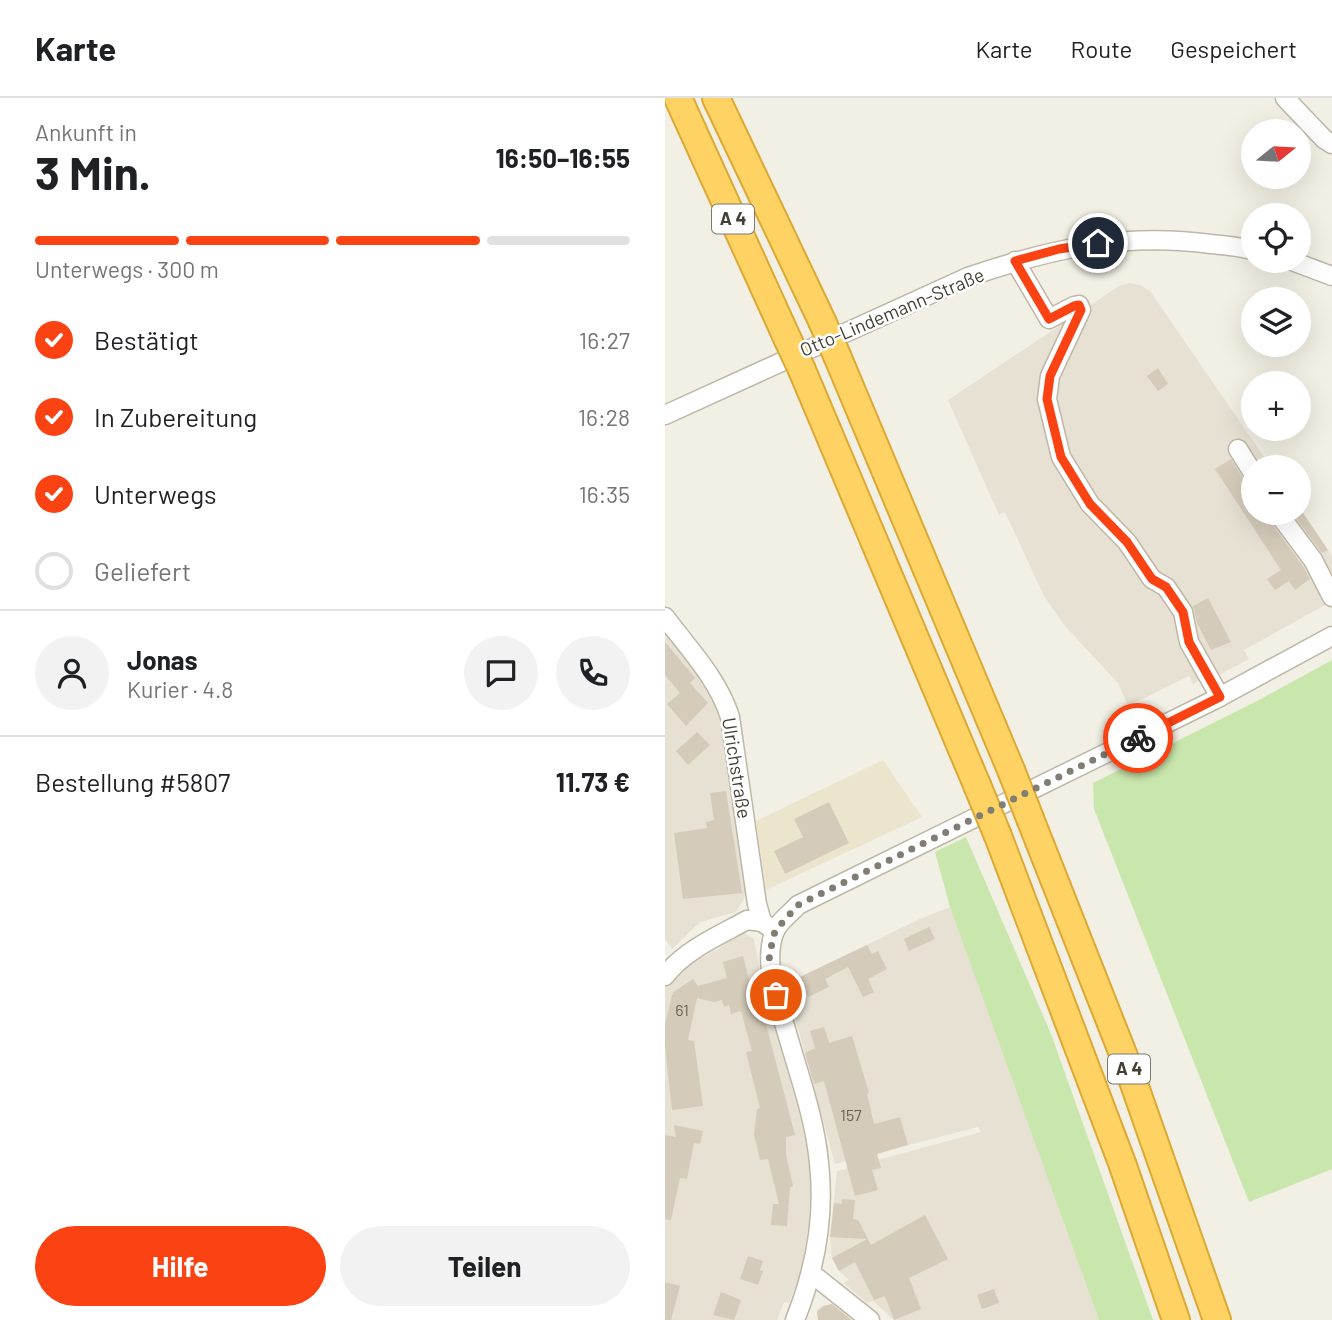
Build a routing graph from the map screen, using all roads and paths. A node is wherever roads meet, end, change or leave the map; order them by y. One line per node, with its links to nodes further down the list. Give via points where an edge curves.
1 (678, 98): 22 (highway, A 4, bridge, via 802,370 998,836 1122,1163)
2 (716, 98): 23 (highway, A 4, bridge, via 822,321 1011,770 1127,1064)
3 (1285, 98): 4 (street)
4 (1332, 144)
5 (1241, 248): 6 (street, Otto-Lindemann-Straße, via 1142,239 1059,249)
6 (1015, 261): 9 (street, Otto-Lindemann-Straße, via 968,277); 16 (street, via 1049,319 1074,306 1081,310 1048,387 1061,457 1090,504 1183,612 1189,642)
7 (1311, 268): 8 (street)
8 (1332, 276)
9 (665, 415)
10 (1238, 449): 11 (street)
11 (1242, 455)
12 (1287, 525): 13 (street, via 1313,560)
13 (1332, 597)
14 (665, 617): 17 (street, Ulrichstraße, via 726,703 757,904)
15 (1332, 636): 16 (street)
16 (1220, 697): 17 (street, via 798,905)
17 (768, 926): 18 (street, via 747,920 693,951); 19 (street, Ulrichstraße, via 776,995 819,1160 821,1196)
18 (665, 976)
19 (811, 1273): 20 (street); 21 (street)
20 (795, 1320)
21 (870, 1320)
22 (1176, 1320)
23 (1217, 1320)

